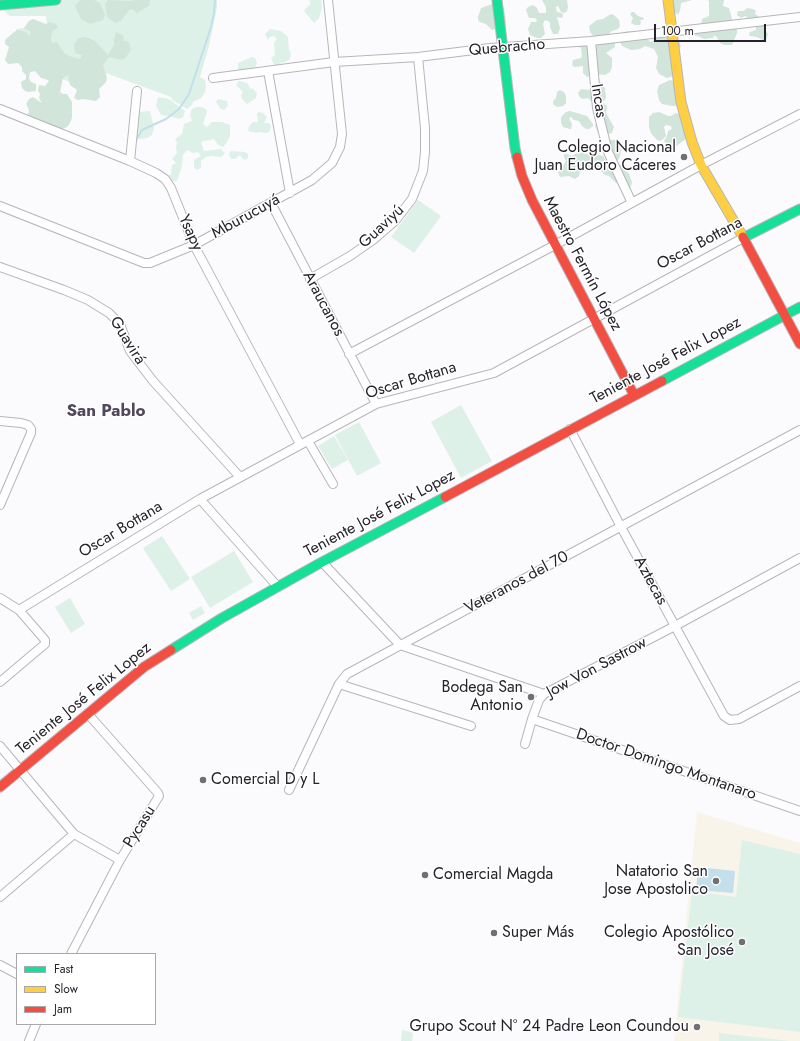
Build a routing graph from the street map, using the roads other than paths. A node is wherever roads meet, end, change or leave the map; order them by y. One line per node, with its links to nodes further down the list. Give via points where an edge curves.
1 (56, 0): 5 (main road)
2 (328, 0): 11 (street, Mburucuyá)
3 (497, 0): 9 (main road, Maestro Fermín López)
4 (668, 0): 7 (main road)
5 (0, 5)
6 (800, 17): 7 (street, Quebracho)
7 (673, 31): 8 (street, Quebracho); 18 (main road, via 681,102)
8 (591, 41): 9 (street, Quebracho); 20 (street, Incas, via 597,108 608,152)
9 (503, 47): 10 (street, Quebracho); 26 (main road, Maestro Fermín López, via 515,148 522,176)
10 (418, 57): 11 (street, Quebracho); 28 (street, Guaviyú, via 425,152 423,171 412,199 395,220 373,240)
11 (334, 62): 12 (street, Quebracho); 19 (street, Mburucuyá, via 342,134 340,147 332,163 324,171)
12 (268, 70): 13 (street, Quebracho); 19 (street)
13 (213, 78)
14 (137, 91): 17 (street)
15 (0, 109): 17 (street, Ysapy)
16 (800, 114): 18 (street)
17 (130, 161): 25 (street, Ysapy, via 156,173 171,188)
18 (701, 165): 20 (street); 24 (main road)
19 (290, 193): 21 (street, Mburucuyá)
20 (632, 203): 26 (street)
21 (271, 204): 25 (street, Mburucuyá); 28 (street, Araucanos)
22 (0, 206): 25 (street, Mburucuyá, via 144,263 150,263)
23 (800, 210): 24 (main road, Oscar Bottana)
24 (743, 238): 30 (main road); 31 (street, Oscar Bottana)
25 (194, 245): 39 (street, Ysapy)
26 (555, 245): 31 (main road, Maestro Fermín López); 33 (street)
27 (0, 267): 40 (street, Guavirá, via 88,300 109,313 120,324 130,351 153,382)
28 (310, 279): 33 (street, Araucanos)
29 (800, 307): 30 (main road, Teniente José Felix Lopez)
30 (785, 315): 32 (main road); 34 (main road, Teniente José Felix Lopez)
31 (594, 318): 34 (main road, Maestro Fermín López); 35 (street, Oscar Bottana, via 494,373)
32 (800, 344)
33 (349, 354): 35 (street, Araucanos)
34 (634, 395): 37 (main road, Teniente José Felix Lopez)
35 (376, 404): 39 (street, Oscar Bottana)
36 (0, 421): 43 (street, via 22,423 31,429)
37 (570, 429): 44 (street, Aztecas); 46 (main road, Teniente José Felix Lopez)
38 (800, 430): 44 (street, Veteranos del 70)
39 (304, 443): 40 (street, Oscar Bottana); 41 (street, Ysapy)
40 (240, 476): 42 (street, Oscar Bottana)
41 (332, 484)
42 (200, 499): 47 (street); 49 (street, Oscar Bottana)
43 (0, 505)
44 (621, 527): 50 (street, Aztecas); 51 (street, Veteranos del 70)
45 (800, 558): 50 (street, Jow Von Sastrow)
46 (322, 562): 47 (main road, Teniente José Felix Lopez); 51 (street)
47 (278, 587): 56 (main road, Teniente José Felix Lopez, via 222,618 144,667)
48 (0, 598): 49 (street)
49 (18, 610): 52 (street, via 45,640 45,644)
50 (675, 626): 54 (street, Aztecas, via 724,716 730,720 739,719); 55 (street, Jow Von Sastrow)
51 (400, 645): 53 (street, Veteranos del 70, via 347,674); 55 (street)
52 (0, 682)
53 (339, 684): 58 (street); 63 (street, Veteranos del 70)
54 (800, 686)
55 (544, 694): 57 (street, Jow Von Sastrow)
56 (88, 714): 61 (main road, Teniente José Felix Lopez); 66 (street, Pycasu, via 159,796)
57 (532, 719): 59 (street, Jow Von Sastrow); 64 (street, Doctor Domingo Montanaro)
58 (471, 726)
59 (525, 744)
60 (0, 746): 61 (street)
61 (20, 769): 62 (main road, Teniente José Felix Lopez); 65 (street)
62 (0, 786)
63 (289, 790)
64 (800, 811)
65 (74, 834): 66 (street); 67 (street)
66 (120, 860): 68 (street, Pycasu)
67 (0, 897)
68 (71, 953)
69 (0, 965): 70 (street)
70 (16, 973)
71 (36, 1025): 72 (street)
72 (29, 1041)

